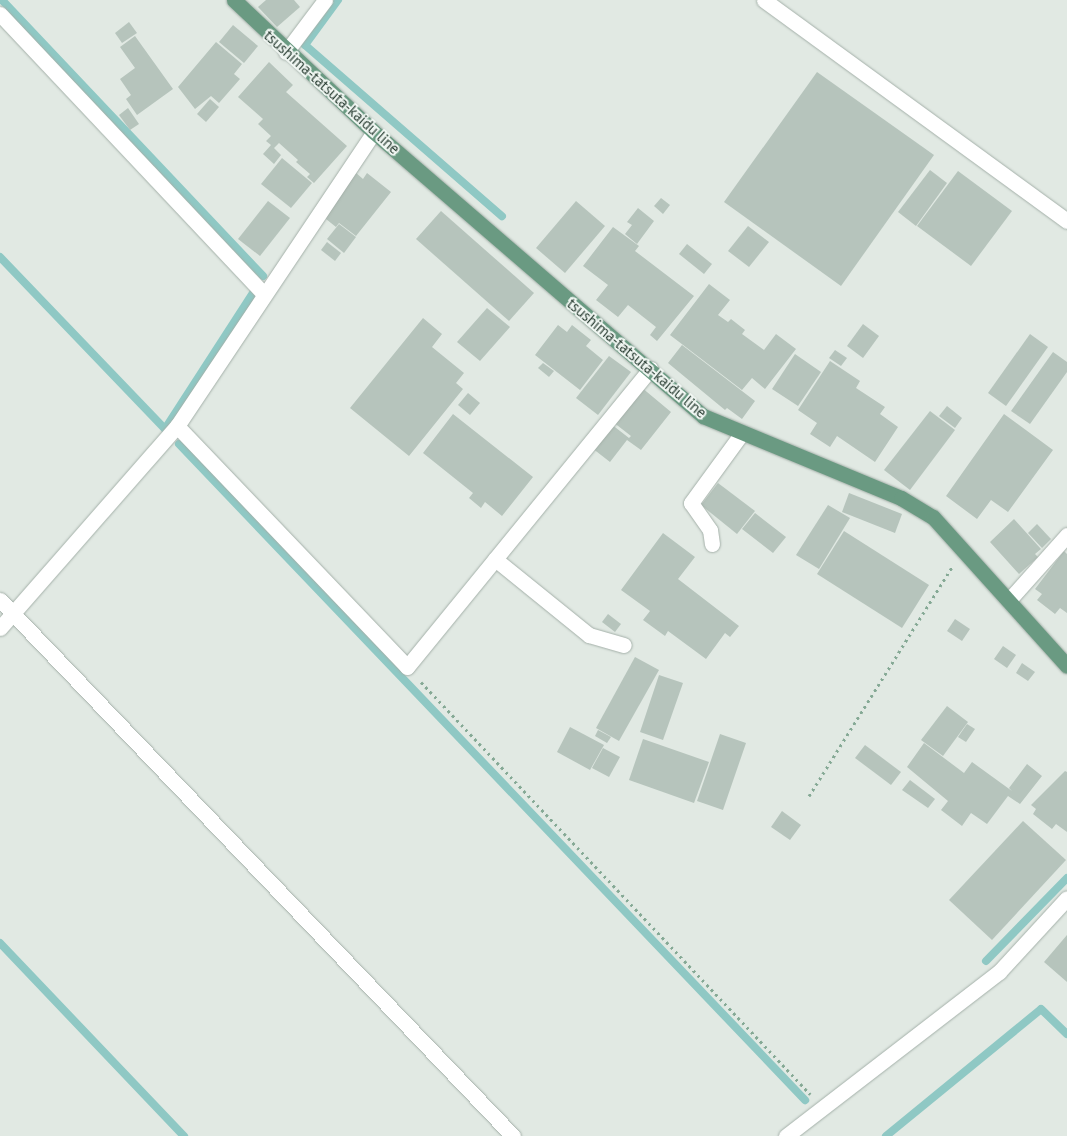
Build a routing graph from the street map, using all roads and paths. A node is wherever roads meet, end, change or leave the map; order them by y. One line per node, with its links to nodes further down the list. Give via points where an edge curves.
1 (234, 0): 5 (main road, tsushima-tatsuta-kaidu line)
2 (325, 0): 5 (street)
3 (764, 0): 7 (street)
4 (0, 14): 8 (street)
5 (286, 52): 6 (main road, tsushima-tatsuta-kaidu line)
6 (374, 132): 8 (street); 9 (main road, tsushima-tatsuta-kaidu line)
7 (1067, 221)
8 (264, 294): 10 (street)
9 (650, 369): 11 (main road, tsushima-tatsuta-kaidu line, via 703,416); 15 (street)
10 (177, 426): 18 (street); 22 (street)
11 (742, 432): 13 (street, via 691,503 710,530); 14 (main road, tsushima-tatsuta-kaidu line, via 901,498 933,517)
12 (1067, 535): 16 (street)
13 (712, 544)
14 (964, 549): 16 (main road, tsushima-tatsuta-kaidu line); 23 (path)
15 (495, 559): 20 (street, via 589,634); 22 (street)
16 (1010, 599): 21 (main road, tsushima-tatsuta-kaidu line)
17 (0, 600): 18 (street)
18 (14, 615): 19 (street); 26 (street)
19 (0, 628)
20 (624, 646)
21 (1067, 666)
22 (407, 667): 25 (path)
23 (809, 796)
24 (1067, 898): 25 (street, via 999,972)
25 (823, 1108): 27 (street)
26 (513, 1136)
27 (786, 1136)

